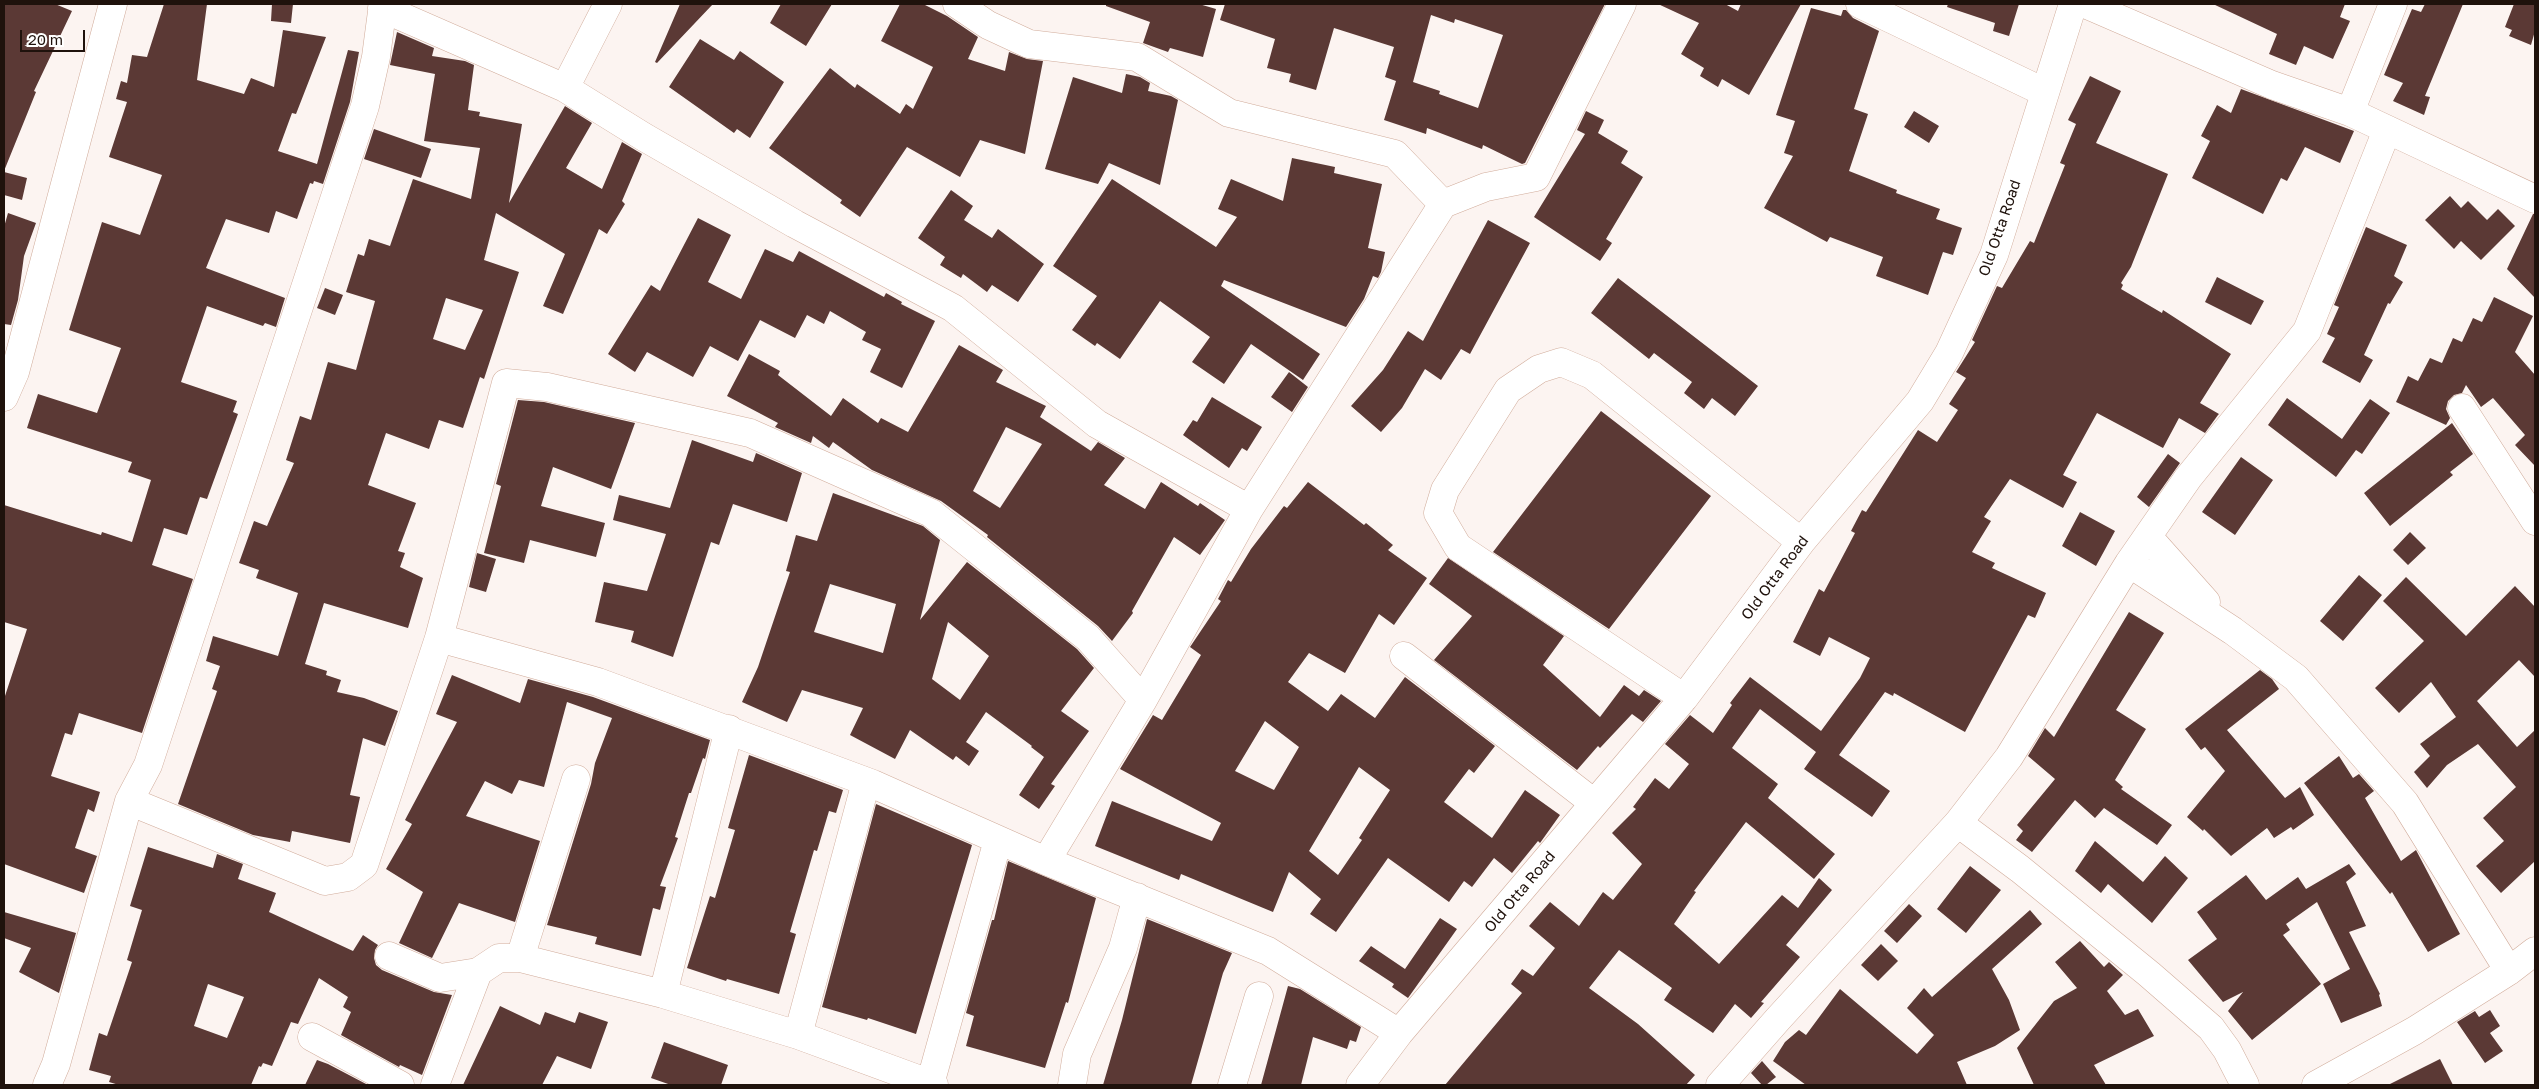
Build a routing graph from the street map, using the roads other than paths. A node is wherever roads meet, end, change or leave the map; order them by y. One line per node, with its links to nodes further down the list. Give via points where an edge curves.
1 (113, 4): 16 (street, via 15,372)
2 (608, 4): 10 (street)
3 (956, 4): 15 (street, via 988,25 1029,44 1137,57 1229,113 1396,154)
4 (1622, 4): 15 (street, via 1536,176 1486,187)
5 (1860, 4): 11 (street)
6 (2073, 4): 11 (street, Old Otta Road)
7 (2085, 4): 12 (street, via 2272,85)
8 (2394, 4): 12 (street)
9 (383, 6): 10 (street); 31 (street, via 365,106 148,765)
10 (564, 88): 18 (street, via 795,224 953,308 1097,424)
11 (2044, 92): 21 (street, Old Otta Road, via 1994,255 1949,353 1920,401)
12 (2350, 112): 13 (street)
13 (2387, 130): 14 (street); 20 (street, via 2307,331 2188,478)
14 (2535, 199)
15 (1443, 204): 18 (street)
16 (4, 397)
17 (2462, 408): 19 (street)
18 (1249, 509): 27 (street)
19 (2535, 521)
20 (2149, 538): 22 (street); 23 (street)
21 (1801, 542): 26 (street, Old Otta Road); 26 (street, via 1592,375 1561,362 1539,369 1508,390 1445,490 1438,513 1458,547)
22 (2129, 563): 23 (street); 33 (street, via 2009,757)
23 (2233, 631): 40 (street, via 2296,678 2405,803)
24 (439, 638): 27 (street, via 506,383 547,387 750,433 931,514 1088,638); 28 (street, via 598,682); 31 (street, via 364,865 348,877 325,881)
25 (1404, 656): 32 (street)
26 (1684, 698): 32 (street, Old Otta Road)
27 (1143, 700): 35 (street)
28 (729, 729): 30 (street); 42 (street)
29 (576, 779): 39 (street)
30 (866, 782): 34 (street); 45 (street)
31 (129, 801): 47 (street, via 56,1064)
32 (1594, 803): 44 (street, Old Otta Road)
33 (1958, 823): 54 (street); 55 (street, via 2020,869 2211,1028)
34 (998, 840): 35 (street); 50 (street)
35 (1046, 861): 36 (street)
36 (1137, 896): 44 (street, via 1268,951); 51 (street, via 1123,948 1077,1054)
37 (2535, 951): 40 (street)
38 (389, 956): 41 (street, via 440,978)
39 (520, 958): 41 (street, via 499,958); 42 (street)
40 (2509, 971): 56 (street, via 2414,1031)
41 (478, 972): 49 (street)
42 (663, 994): 45 (street)
43 (1259, 996): 52 (street)
44 (1399, 1033): 53 (street, Old Otta Road)
45 (798, 1035): 50 (street)
46 (312, 1037): 48 (street)
47 (47, 1085)
48 (400, 1085)
49 (435, 1085)
50 (932, 1085)
51 (1072, 1085)
52 (1232, 1085)
53 (1360, 1085)
54 (1720, 1085)
55 (2245, 1085)
56 (2316, 1085)

